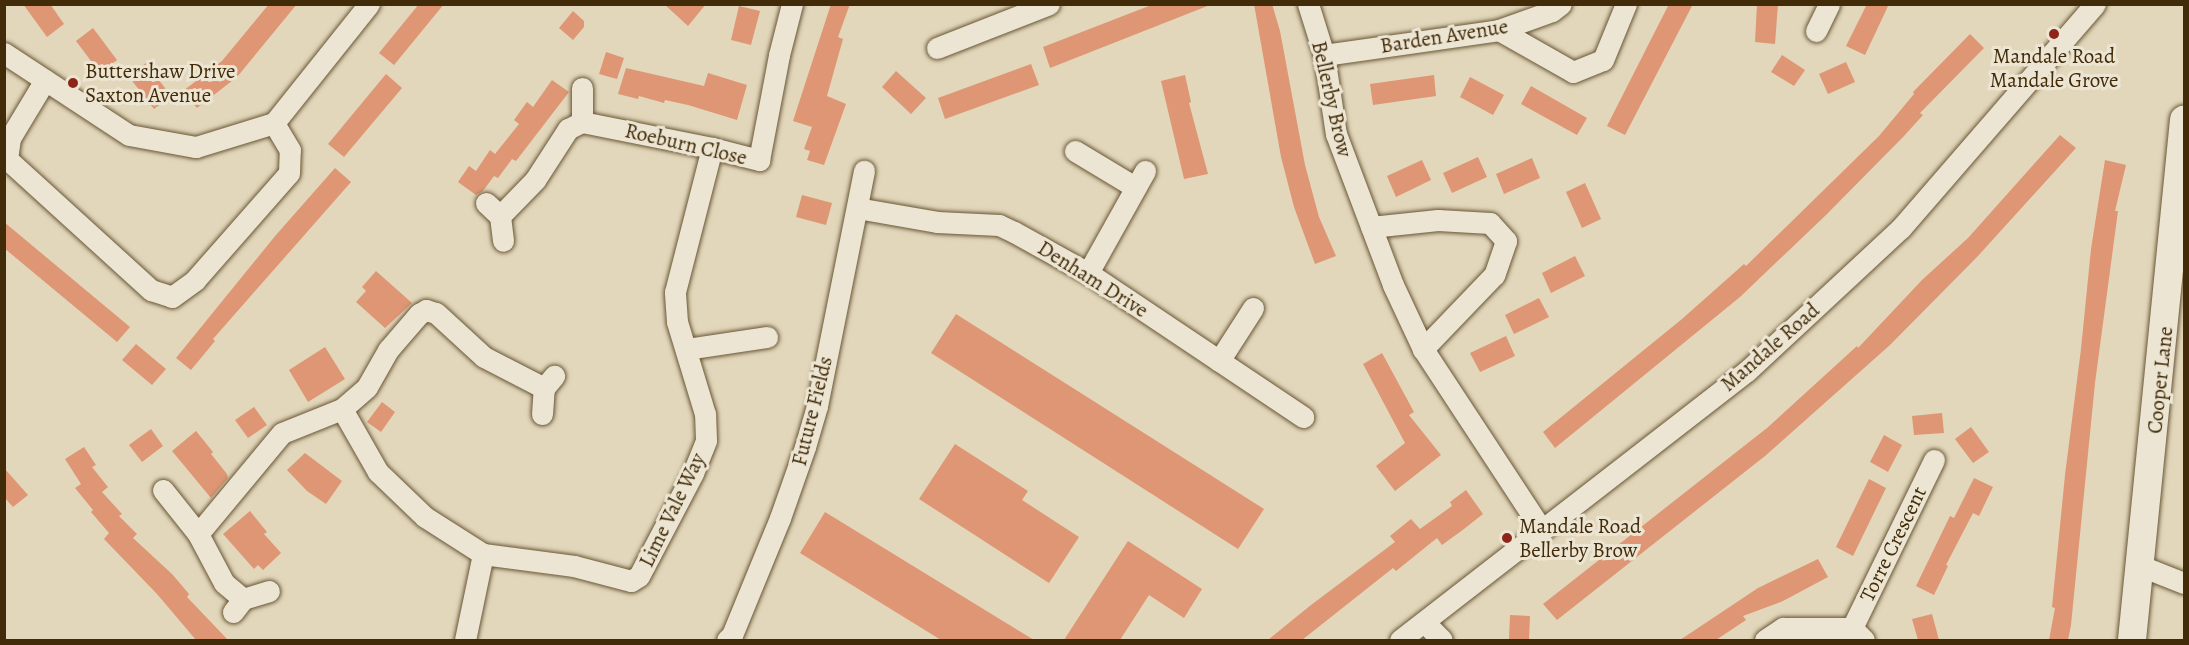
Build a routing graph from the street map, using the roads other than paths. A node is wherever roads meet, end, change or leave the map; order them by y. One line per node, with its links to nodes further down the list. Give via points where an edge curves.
1 (369, 4): 18 (street)
2 (792, 4): 19 (street, Roeburn Close, via 778,55 759,160)
3 (1049, 4): 11 (street)
4 (1308, 4): 13 (street, Bellerby Brow)
5 (1561, 4): 9 (street, Barden Avenue)
6 (1626, 4): 9 (street, via 1603,60 1573,72)
7 (1829, 4): 10 (street)
8 (2095, 4): 36 (street, Mandale Road, via 1901,228 1747,371)
9 (1499, 30): 13 (street, Barden Avenue)
10 (1816, 31)
11 (937, 48)
12 (4, 53): 14 (street)
13 (1324, 55): 23 (street, Bellerby Brow, via 1336,134)
14 (45, 80): 18 (street, via 129,135 196,147); 18 (street, via 10,138 8,159 151,290 172,297 195,280 289,173 290,150)
15 (582, 88): 17 (street)
16 (2184, 120): 39 (main road, Cooper Lane)
17 (582, 122): 19 (street, Roeburn Close); 24 (street, via 568,129 535,180 493,210)
18 (274, 123)
19 (712, 148): 28 (street, Lime Vale Way, via 675,292 677,322)
20 (1075, 151): 25 (street, via 1140,179)
21 (864, 171): 22 (street, Future Fields)
22 (857, 208): 25 (street, Denham Drive, via 937,222 999,225); 45 (street, Future Fields, via 806,447)
23 (1371, 227): 29 (street, Bellerby Brow); 29 (street, via 1438,220 1490,223 1506,241 1494,275)
24 (503, 241)
25 (1088, 273): 30 (street, Denham Drive)
26 (1253, 308): 30 (street)
27 (767, 337): 28 (street)
28 (686, 349): 38 (street, Lime Vale Way, via 705,414 706,440 639,576 631,581 574,566)
29 (1423, 349): 36 (street, Bellerby Brow)
30 (1219, 361): 33 (street, Denham Drive)
31 (342, 409): 32 (street, via 367,387 388,350 426,310 436,313 484,357 549,382); 37 (street, via 282,433); 38 (street, via 378,472 425,517)
32 (542, 414)
33 (1303, 417)
34 (1934, 460): 43 (street, Torre Crescent)
35 (163, 490): 37 (street)
36 (1542, 530): 42 (street, Mandale Road)
37 (198, 534): 41 (street, via 238,605)
38 (483, 554): 44 (street)
39 (2140, 566): 40 (street); 49 (main road, Cooper Lane)
40 (2184, 583)
41 (269, 591)
42 (1424, 622): 46 (street, Mandale Road); 47 (street)
43 (1858, 634): 48 (street, Torre Crescent, via 1783,628)
44 (465, 640)
45 (727, 640)
46 (1400, 640)
47 (1442, 640)
48 (1765, 640)
49 (2132, 640)

